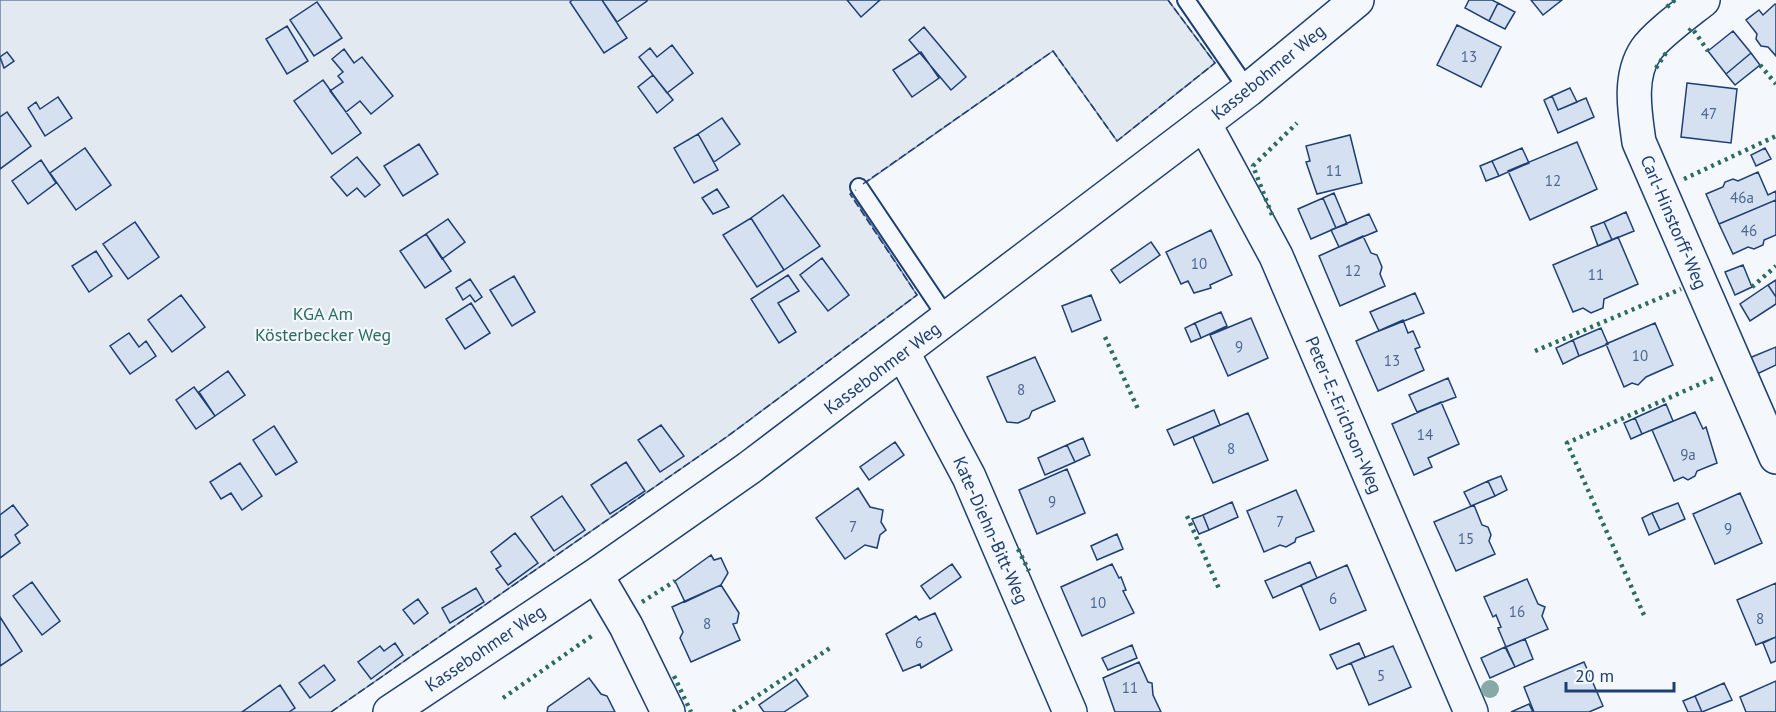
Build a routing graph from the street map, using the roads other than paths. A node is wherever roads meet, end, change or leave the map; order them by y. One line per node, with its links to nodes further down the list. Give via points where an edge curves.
1 (1186, 0): 4 (lane)
2 (1357, 0): 4 (street, Kassebohmer Weg)
3 (1703, 0): 9 (street, Carl-Hinstorff-Weg, via 1646,50 1635,81 1639,142)
4 (1248, 90): 5 (street, Kassebohmer Weg)
5 (1204, 123): 7 (street, Kassebohmer Weg); 14 (street, Peter-E.-Erichson-Weg, via 1276,255)
6 (860, 187): 7 (lane)
7 (948, 318): 8 (street, Kassebohmer Weg)
8 (903, 353): 10 (street, Kassebohmer Weg); 13 (street, Kate-Diehn-Bitt-Weg, via 969,477)
9 (1776, 457)
10 (596, 575): 11 (street, Kassebohmer Weg); 12 (street)
11 (390, 712)
12 (668, 712)
13 (1070, 712)
14 (1471, 712)

